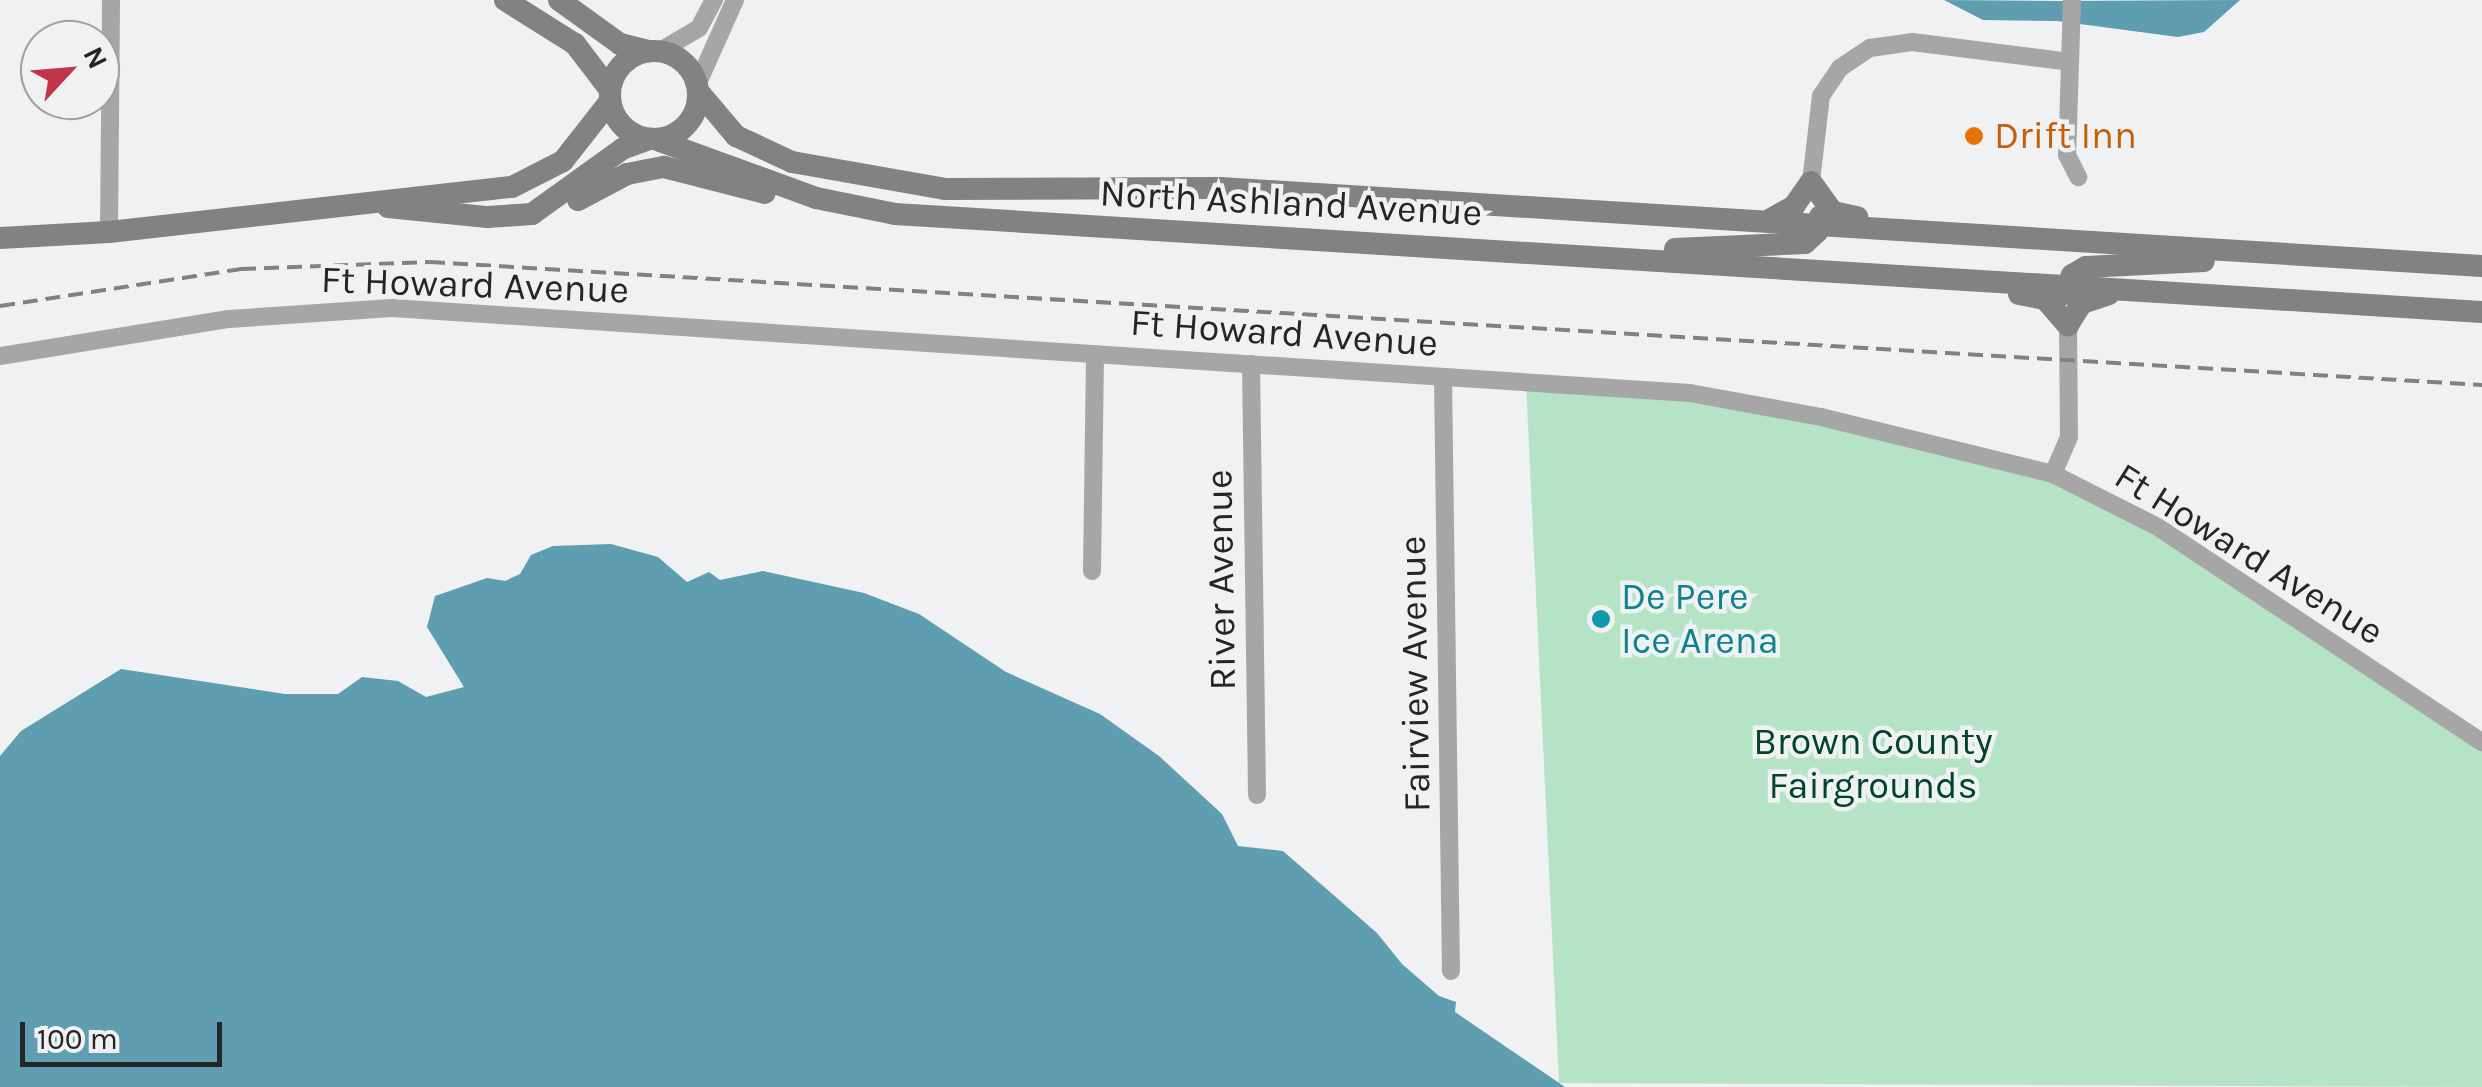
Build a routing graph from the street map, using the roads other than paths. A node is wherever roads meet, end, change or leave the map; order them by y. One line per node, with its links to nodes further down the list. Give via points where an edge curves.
1 (110, 0): 19 (street)
2 (505, 0): 10 (main road, via 575,44)
3 (558, 0): 7 (main road, via 620,44)
4 (714, 0): 7 (street, via 698,28)
5 (735, 0): 9 (street)
6 (2072, 0): 8 (street)
7 (655, 51): 9 (main road, via 681,60); 10 (main road, via 623,64)
8 (2070, 62): 12 (street, via 2067,155); 13 (street, via 1912,42 1870,48 1840,68 1821,96)
9 (698, 88): 11 (main road, via 692,118); 17 (main road, North Ashland Avenue, via 736,136 762,150 890,183 946,189 1220,188)
10 (610, 95): 11 (main road, via 623,127); 15 (main road, via 563,162 512,187)
11 (654, 140): 14 (main road); 16 (main road, via 622,149)
12 (2078, 177)
13 (1815, 190): 17 (main road); 18 (main road); 21 (main road, via 1847,217 2162,234)
14 (816, 198): 16 (main road, North Ashland Avenue, via 796,202 664,168 627,174 571,204); 23 (main road, North Ashland Avenue, via 942,218)
15 (340, 202): 16 (main road, North Ashland Avenue, via 487,218); 19 (main road)
16 (532, 214)
17 (1769, 220): 18 (main road, North Ashland Avenue)
18 (1820, 225): 21 (main road, North Ashland Avenue); 23 (main road, via 1813,238 1790,246)
19 (109, 232): 20 (main road)
20 (0, 238)
21 (2213, 249): 22 (main road)
22 (2251, 252): 25 (main road); 26 (main road, via 2224,261 2091,266)
23 (1602, 257): 24 (main road, North Ashland Avenue)
24 (1737, 266): 26 (main road, North Ashland Avenue); 29 (main road, via 1743,276 2028,294)
25 (2482, 266)
26 (2064, 286): 27 (main road, North Ashland Avenue); 29 (main road)
27 (2132, 290): 28 (main road, North Ashland Avenue); 29 (main road, via 2088,300)
28 (2482, 312)
29 (2064, 317): 34 (street, via 2069,437)
30 (1095, 354): 31 (street, Ft Howard Avenue, via 392,308 229,320); 32 (street, Ft Howard Avenue); 35 (street)
31 (0, 356)
32 (1251, 364): 33 (street, Ft Howard Avenue); 37 (street, River Avenue)
33 (1443, 376): 34 (street, Ft Howard Avenue, via 1690,393 1821,417); 38 (street, Fairview Avenue)
34 (2053, 474): 36 (street, Ft Howard Avenue, via 2158,527)
35 (1092, 571)
36 (2482, 742)
37 (1257, 795)
38 (1451, 971)

